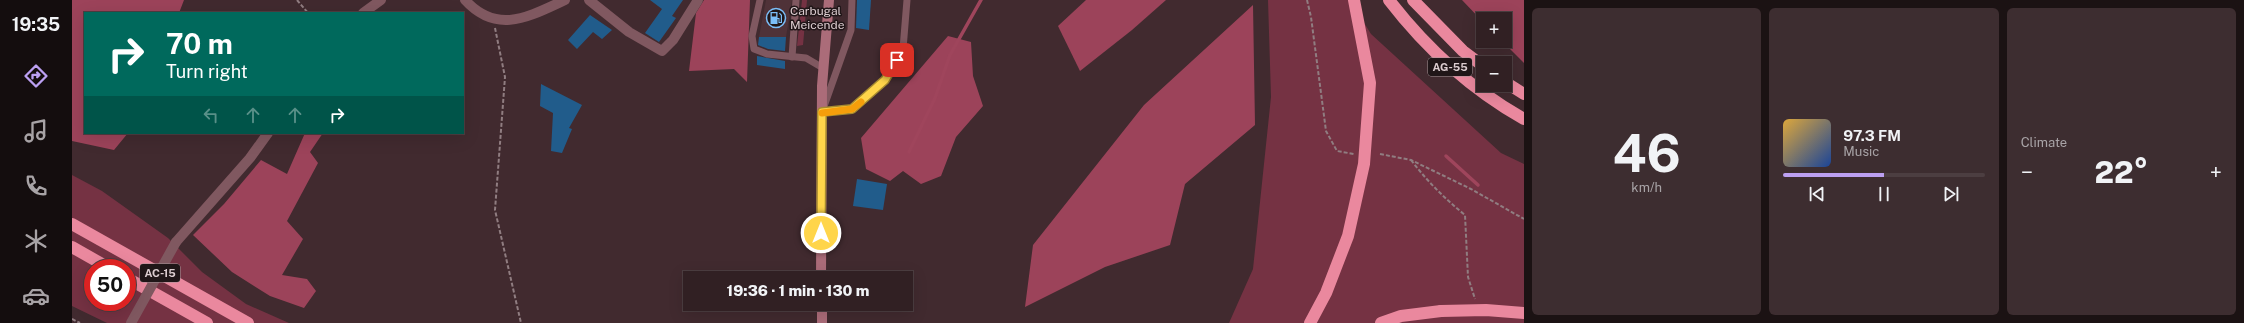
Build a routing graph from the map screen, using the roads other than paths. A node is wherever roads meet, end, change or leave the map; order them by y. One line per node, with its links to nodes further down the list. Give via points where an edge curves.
1 (381, 0): 14 (street)
2 (465, 0): 3 (street, via 475,11 494,21 516,20)
3 (565, 0)
4 (589, 0): 5 (street, via 629,32 662,51 674,40)
5 (698, 0)
6 (760, 0): 15 (lane, via 752,36 754,49 767,54)
7 (796, 0): 15 (lane)
8 (829, 0): 17 (main road)
9 (852, 0): 20 (lane, via 851,30)
10 (907, 0): 20 (lane, via 903,49 885,80 852,109)
11 (1354, 0): 34 (highway, via 1370,83 1364,164 1348,236 1326,293)
12 (1389, 0): 21 (highway, AG-55, via 1409,26 1441,59 1474,86)
13 (1413, 0): 16 (highway, AG-55, via 1463,51)
14 (364, 12)
15 (792, 57): 17 (lane, via 806,58)
16 (1476, 61)
17 (823, 68): 20 (main road)
18 (1512, 86): 19 (highway)
19 (1524, 94)
20 (822, 112): 26 (main road)
21 (1524, 119)
22 (267, 134): 30 (street, bridge, via 250,158 176,242)
23 (72, 224): 32 (highway, AC-15)
24 (72, 247): 25 (highway)
25 (93, 259)
26 (821, 271)
27 (136, 283): 31 (highway, AC-15)
28 (822, 311): 33 (main road)
29 (1524, 313): 35 (highway, bridge, via 1486,310 1441,311 1401,316)
30 (131, 323)
31 (207, 323)
32 (248, 323)
33 (822, 323)
34 (1310, 323)
35 (1381, 323)

